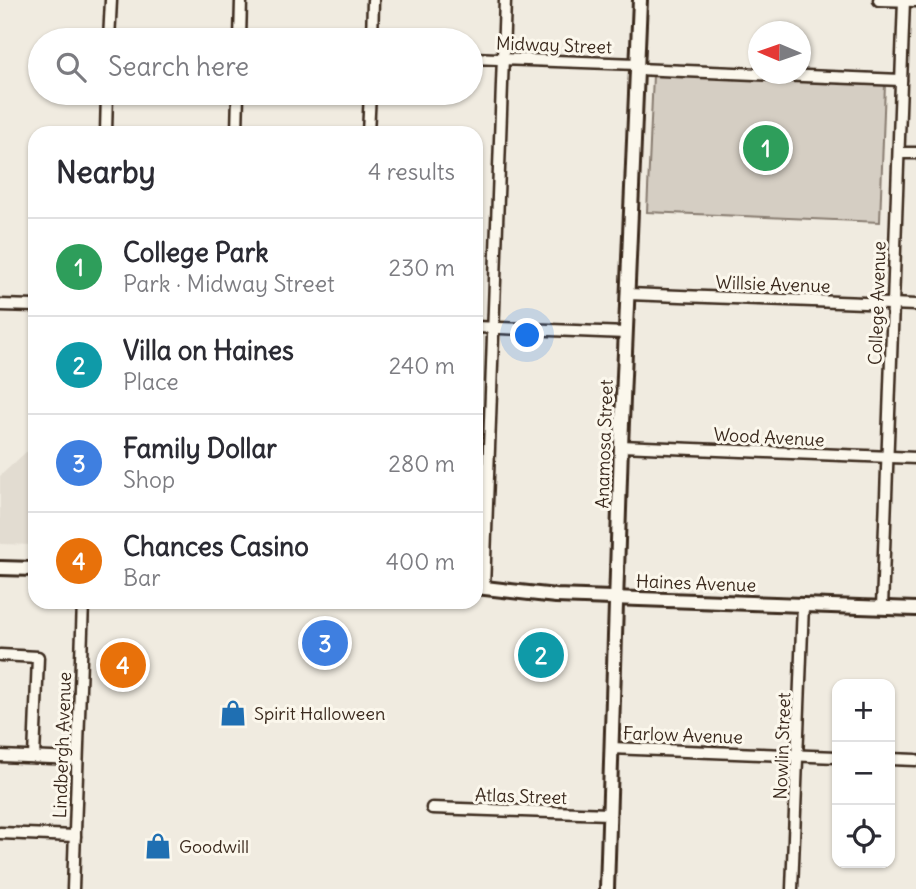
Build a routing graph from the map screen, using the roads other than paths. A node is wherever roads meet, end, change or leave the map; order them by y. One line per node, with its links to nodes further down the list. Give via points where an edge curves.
1 (111, 0): 9 (street)
2 (242, 0): 10 (street)
3 (373, 0): 11 (street)
4 (505, 0): 13 (street)
5 (640, 0): 14 (main road, Anamosa Street)
6 (879, 0): 7 (street)
7 (904, 0): 8 (street); 15 (street, College Avenue)
8 (916, 1)
9 (110, 28)
10 (241, 28)
11 (372, 28)
12 (483, 58): 13 (street, Midway Street)
13 (503, 58): 14 (street, Midway Street); 30 (street)
14 (637, 67): 15 (street, Midway Street); 24 (main road, Anamosa Street)
15 (901, 80): 22 (street, College Avenue)
16 (107, 105): 19 (street)
17 (238, 105): 20 (street)
18 (369, 105): 21 (street)
19 (106, 126)
20 (237, 126)
21 (368, 126)
22 (899, 152): 23 (street); 25 (street, College Avenue)
23 (916, 153)
24 (628, 294): 25 (street, Willsie Avenue); 31 (main road, Anamosa Street)
25 (893, 304): 27 (street, Willsie Avenue); 33 (street, College Avenue)
26 (0, 305): 28 (street)
27 (916, 305)
28 (28, 306)
29 (483, 327): 30 (street)
30 (493, 328): 31 (street); 35 (street)
31 (626, 333): 32 (main road, Anamosa Street)
32 (621, 446): 33 (street, Wood Avenue); 39 (main road, Anamosa Street)
33 (887, 458): 34 (street, Wood Avenue); 41 (street, College Avenue)
34 (916, 458)
35 (483, 528)
36 (0, 568): 37 (main road)
37 (28, 569)
38 (483, 588): 39 (main road, Haines Avenue)
39 (616, 598): 40 (main road, Haines Avenue); 45 (main road, Anamosa Street)
40 (803, 604): 41 (main road, Haines Avenue); 47 (street, Nowlin Street)
41 (882, 607): 43 (main road, Haines Avenue)
42 (83, 609): 50 (street, Lindbergh Avenue)
43 (916, 609)
44 (0, 655): 48 (street, via 38,657)
45 (611, 748): 47 (street, Farlow Avenue); 54 (main road, Anamosa Street)
46 (0, 756): 48 (street)
47 (797, 756): 49 (street, Farlow Avenue); 59 (street, Nowlin Street)
48 (34, 757): 50 (street)
49 (832, 757)
50 (77, 759): 56 (street, Lindbergh Avenue)
51 (895, 759): 52 (street)
52 (916, 760)
53 (432, 808): 54 (street, Atlas Street)
54 (609, 814): 58 (main road, Anamosa Street)
55 (0, 833): 56 (street)
56 (75, 836): 57 (street, Lindbergh Avenue)
57 (73, 889)
58 (607, 889)
59 (792, 889)

